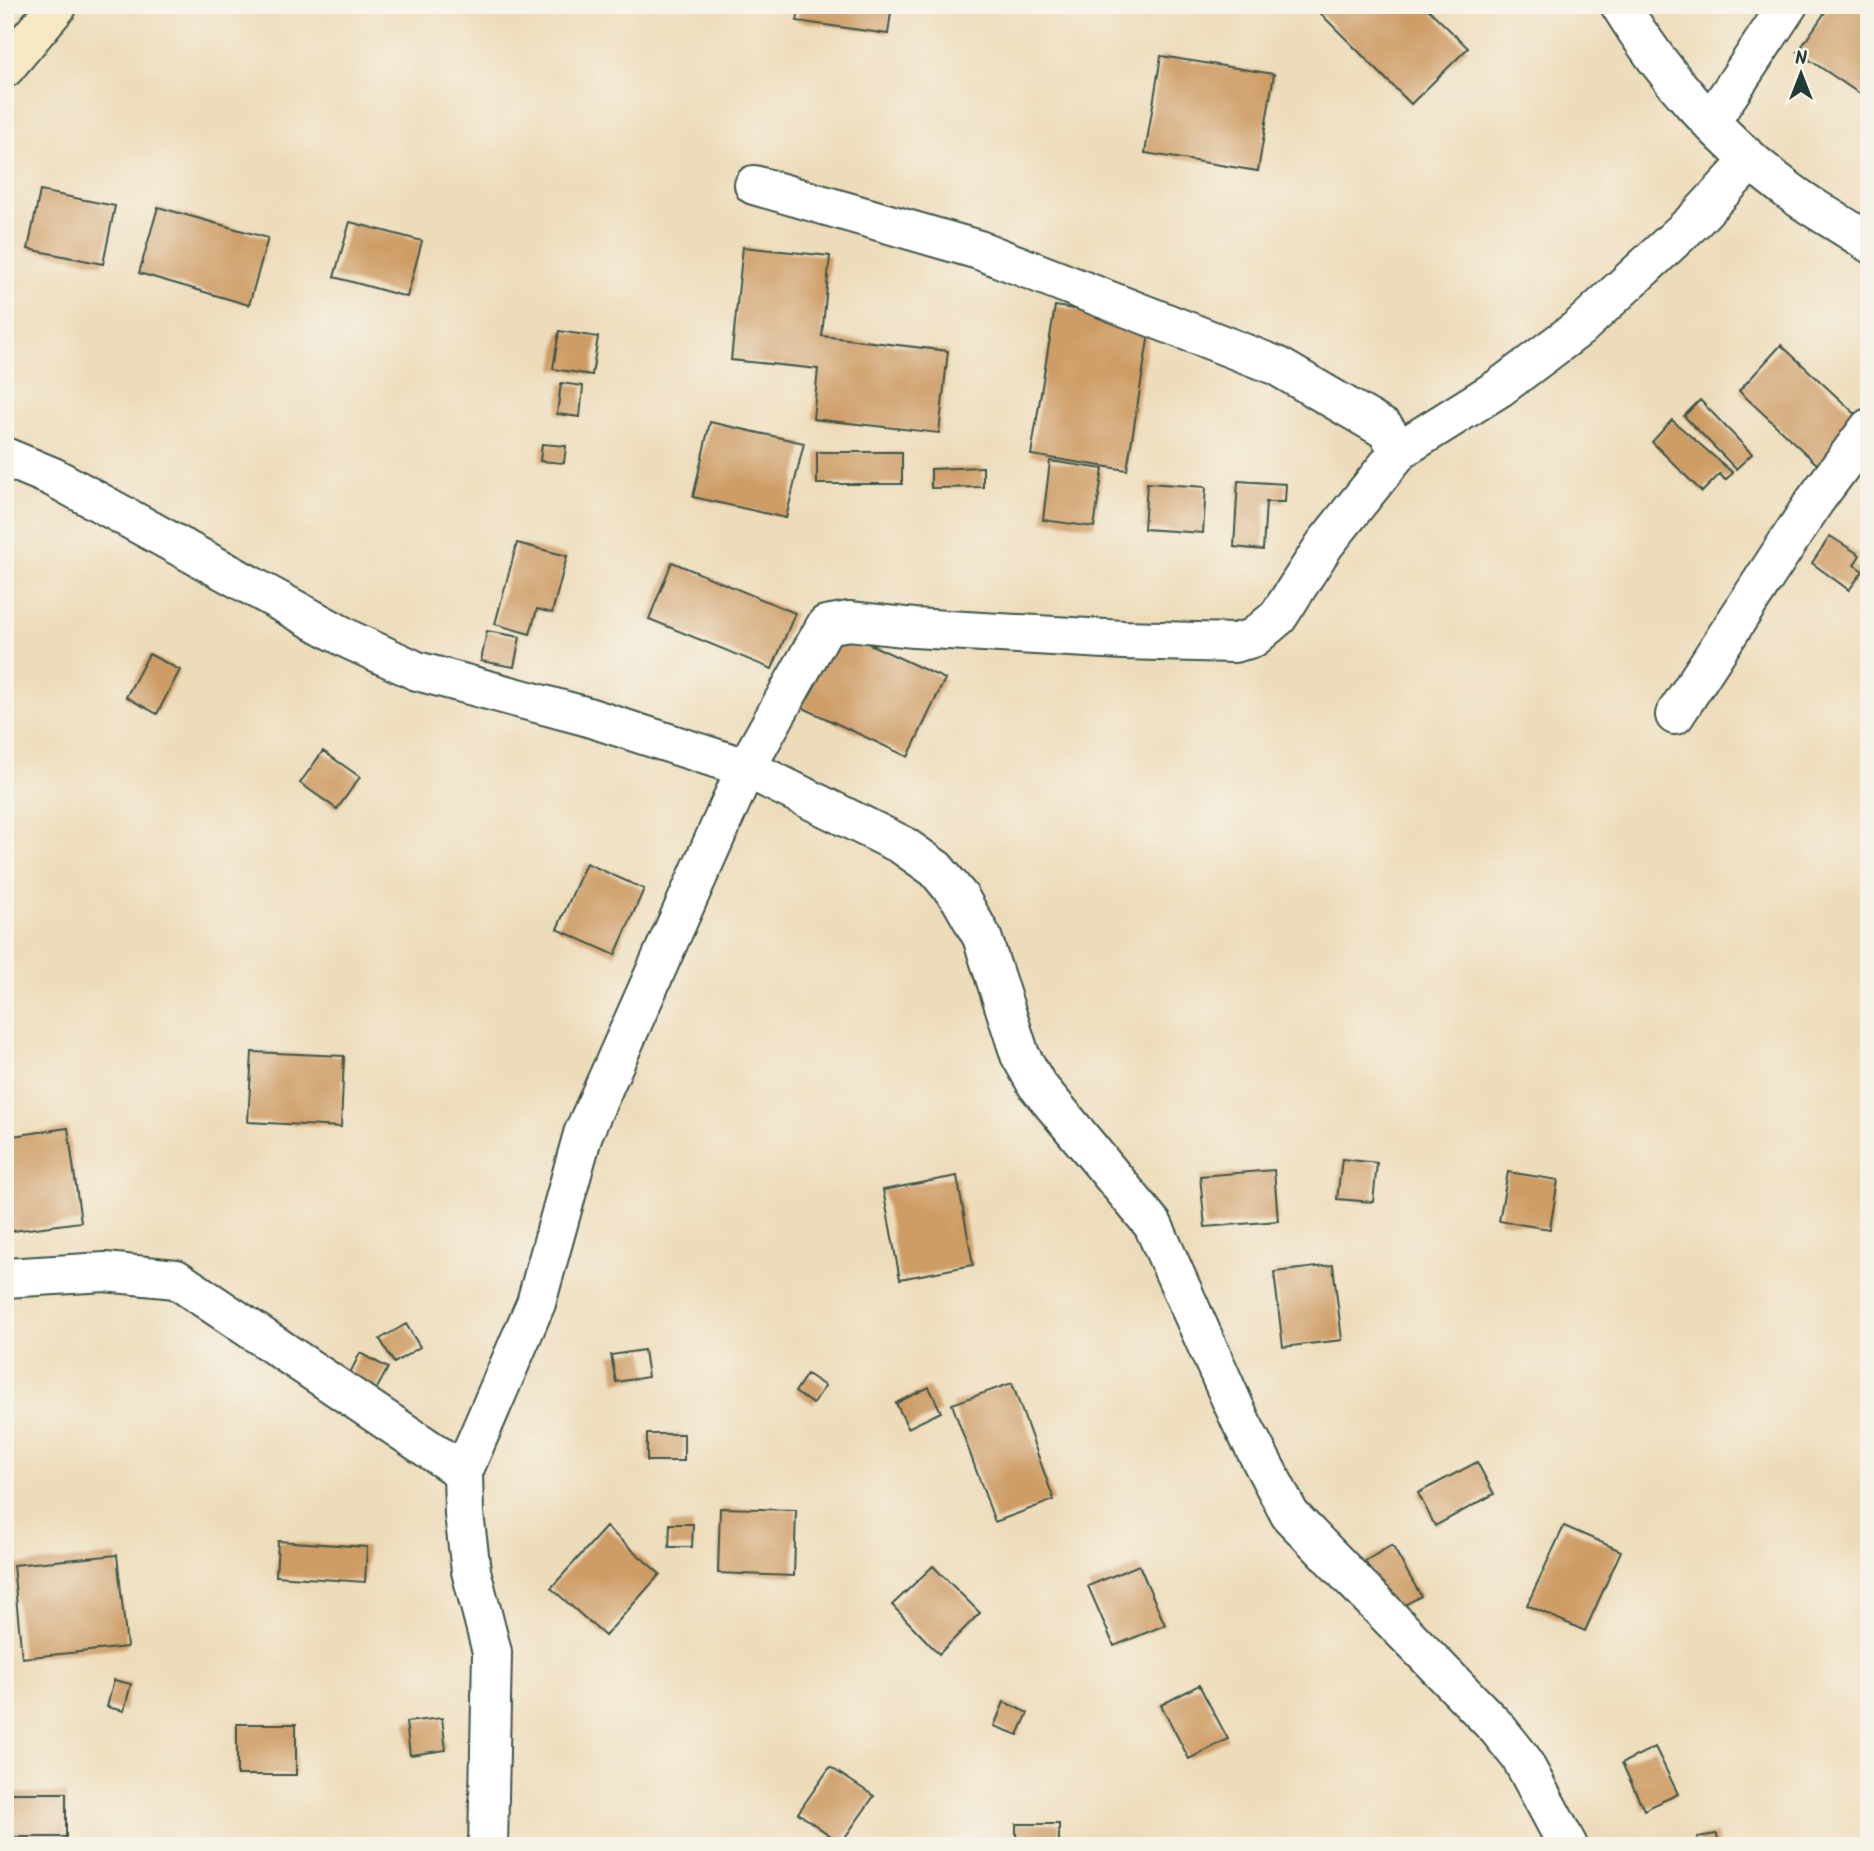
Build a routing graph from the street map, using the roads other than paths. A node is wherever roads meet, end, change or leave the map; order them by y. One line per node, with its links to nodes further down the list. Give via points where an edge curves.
1 (58, 5): 4 (street)
2 (1620, 5): 5 (street, via 1675,82)
3 (1788, 5): 5 (street)
4 (5, 68)
5 (1711, 121): 6 (street)
6 (1751, 160): 8 (street, via 1785,189); 10 (street, via 1696,219 1579,328 1499,388)
7 (754, 185): 10 (street, via 979,250 1277,366 1385,429)
8 (1869, 243)
9 (1869, 428): 12 (street, via 1814,502)
10 (1399, 450): 13 (street, via 1325,544 1278,617 1253,638 1234,643 1122,640 849,621 826,625)
11 (5, 457): 13 (street, via 53,477 350,640 417,671 585,716)
12 (1675, 715)
13 (746, 768): 15 (street, via 583,1134 536,1303); 17 (street, via 902,845 936,869 960,898 982,937 1020,1055 1037,1085 1153,1224 1242,1424 1290,1515 1497,1728 1521,1758)
14 (5, 1278): 15 (street, via 105,1272 176,1279)
15 (463, 1472): 16 (street, via 471,1571 492,1652)
16 (488, 1846)
17 (1568, 1846)

